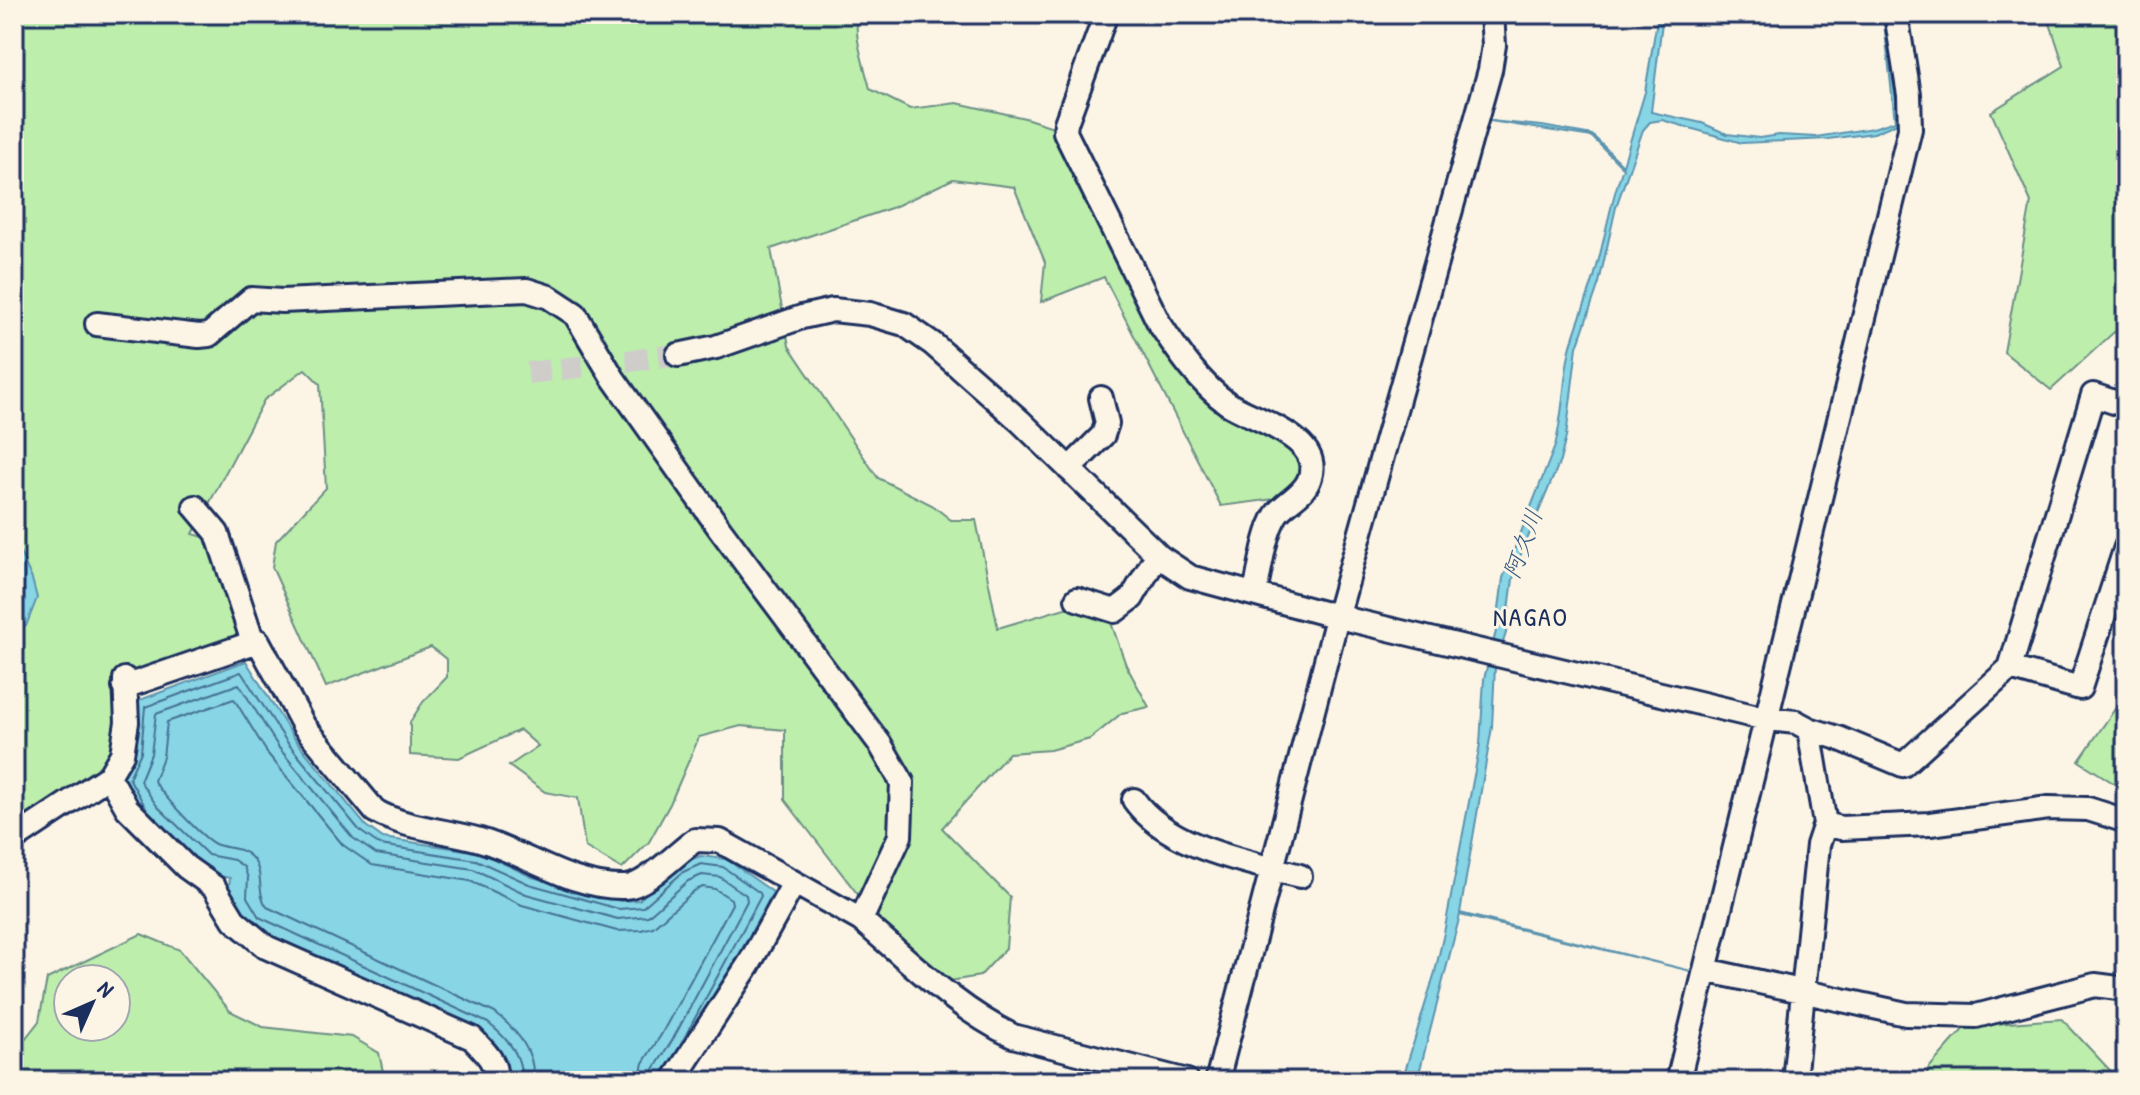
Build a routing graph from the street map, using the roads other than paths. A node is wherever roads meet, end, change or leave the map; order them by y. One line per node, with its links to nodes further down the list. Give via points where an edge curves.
1 (1106, 14): 12 (street, via 1065,132 1174,346 1226,402 1291,435 1311,465 1309,480 1276,515)
2 (1492, 14): 14 (street, via 1490,70)
3 (1896, 14): 17 (street, via 1910,129)
4 (97, 324): 27 (street, via 199,336 209,335 251,299 489,290 527,290 575,314 613,378 880,744 902,782 900,836)
5 (678, 355): 8 (street, via 833,310 870,314 904,324 933,344)
6 (1101, 398): 8 (street, via 1107,423 1103,435)
7 (2126, 406): 16 (street, via 2093,395)
8 (1069, 469): 11 (street)
9 (195, 507): 15 (street, via 217,533)
10 (2126, 547): 16 (street, via 2080,688)
11 (1157, 555): 12 (street, via 1190,577); 13 (street, via 1132,598 1115,611)
12 (1255, 593): 14 (street)
13 (1077, 599)
14 (1338, 614): 17 (street); 24 (street)
15 (253, 642): 19 (street, via 124,683 127,722 122,754); 26 (street, via 258,641 304,726 375,811 389,819 482,840 593,883 627,888 641,883 695,840 720,841)
16 (2010, 668): 18 (street, via 1903,765)
17 (1766, 719): 18 (street); 28 (street)
18 (1809, 729): 22 (street)
19 (109, 776): 23 (street); 32 (street, via 127,808 186,867 214,887 234,920 266,947 472,1038 492,1058)
20 (1134, 800): 24 (street, via 1187,842)
21 (2126, 821): 22 (street, via 2088,809 2049,808 1930,824)
22 (1825, 824): 30 (street, via 1818,845)
23 (14, 839)
24 (1272, 867): 25 (street); 36 (street)
25 (1300, 876)
26 (794, 883): 27 (street); 33 (street)
27 (861, 920): 31 (street)
28 (1705, 970): 30 (street); 37 (street)
29 (2126, 989): 30 (street, via 2095,985 1976,1016 1906,1014)
30 (1804, 992): 38 (street)
31 (945, 994): 34 (street, via 957,1014 999,1044); 35 (street, via 1013,1036)
32 (495, 1081)
33 (673, 1081)
34 (1136, 1081)
35 (1187, 1081)
36 (1217, 1081)
37 (1678, 1081)
38 (1794, 1081)

